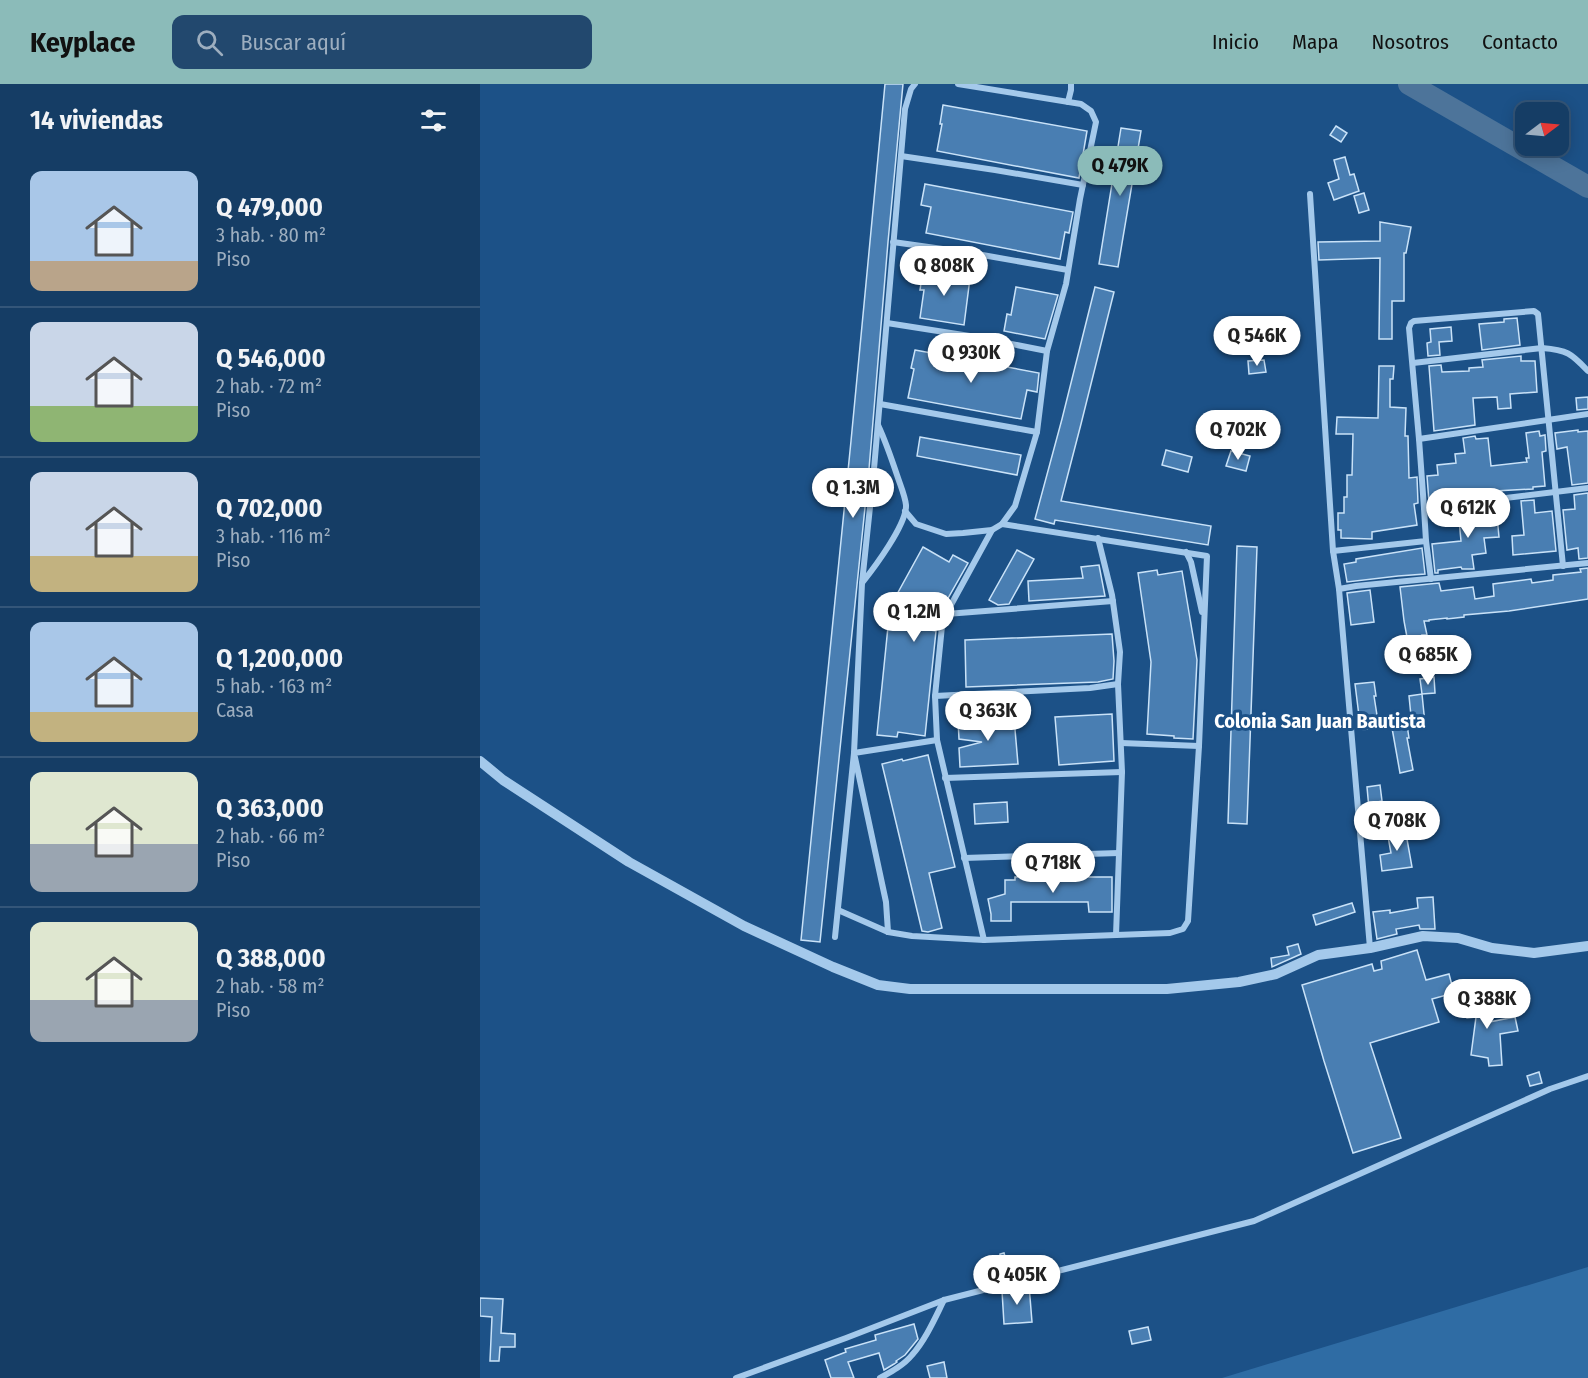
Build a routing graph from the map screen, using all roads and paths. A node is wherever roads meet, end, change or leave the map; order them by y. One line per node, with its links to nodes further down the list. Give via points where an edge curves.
1 (915, 84): 5 (street, via 905,109)
2 (963, 84): 4 (street)
3 (1071, 84): 4 (street)
4 (1068, 102): 6 (street, via 1091,111 1095,122)
5 (901, 156): 6 (street); 8 (street)
6 (1083, 185): 9 (street)
7 (1310, 194): 29 (street)
8 (893, 242): 9 (street); 10 (street)
9 (1068, 270): 12 (street)
10 (886, 323): 12 (street); 15 (street)
11 (1542, 348): 13 (street); 13 (street, via 1538,315 1534,311 1414,321 1409,328); 14 (street, via 1572,355); 17 (street)
12 (1047, 351): 19 (street)
13 (1413, 363): 20 (street)
14 (1588, 371)
15 (880, 404): 18 (street); 19 (street)
16 (1588, 414): 17 (street)
17 (1549, 420): 20 (street); 22 (street)
18 (878, 424): 24 (street, via 906,504); 34 (street)
19 (1037, 432): 25 (street, via 1015,506)
20 (1419, 439): 23 (street)
21 (1588, 488): 22 (street)
22 (1555, 493): 23 (street); 32 (street)
23 (1424, 508): 28 (street)
24 (905, 511): 26 (street, via 916,524 946,534); 34 (street, via 881,558)
25 (1002, 524): 26 (street); 27 (street)
26 (992, 530): 37 (street)
27 (1098, 538): 30 (street); 36 (street)
28 (1426, 541): 29 (street); 33 (street)
29 (1333, 551): 35 (street)
30 (1186, 552): 38 (street); 38 (street, via 1207,556)
31 (1588, 563): 32 (street)
32 (1563, 566): 33 (street)
33 (1431, 579): 35 (street)
34 (862, 583): 44 (street)
35 (1339, 589): 56 (street)
36 (1113, 601): 37 (street); 39 (street, via 1120,652)
37 (946, 614): 40 (street)
38 (1204, 620): 43 (street)
39 (1118, 684): 40 (street); 42 (street)
40 (935, 696): 41 (street)
41 (937, 741): 44 (street); 47 (street)
42 (1122, 743): 43 (street); 46 (street)
43 (1200, 746): 52 (street, via 1188,921 1183,929 1170,933)
44 (854, 753): 50 (street); 51 (street, via 886,902)
45 (480, 761): 56 (street, via 629,862 744,926 878,985 910,989 1167,989 1239,982 1276,974 1318,955)
46 (1122, 772): 47 (street); 48 (street)
47 (945, 778): 49 (street)
48 (1119, 853): 49 (street); 52 (street)
49 (964, 858): 54 (street)
50 (838, 910): 51 (street); 53 (street)
51 (888, 932): 54 (street)
52 (1116, 935): 54 (street)
53 (835, 937)
54 (984, 940)
55 (1588, 946): 56 (street, via 1534,953 1492,948 1458,938 1423,936)
56 (1370, 948)
57 (1588, 1076): 58 (street, via 1550,1089 1254,1221)
58 (944, 1300): 59 (street); 60 (street, via 912,1355)
59 (736, 1378)
60 (880, 1378)

